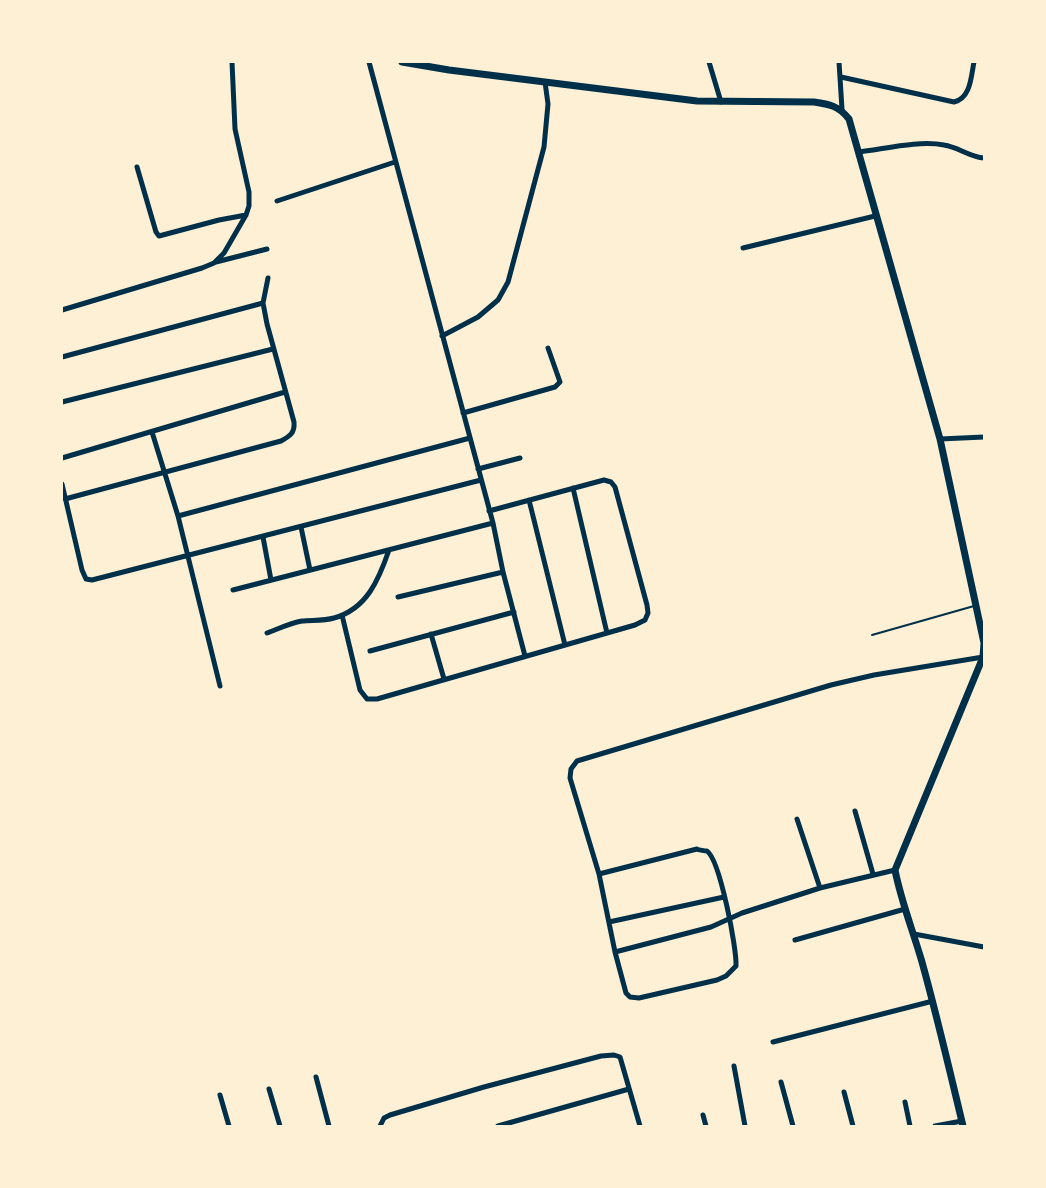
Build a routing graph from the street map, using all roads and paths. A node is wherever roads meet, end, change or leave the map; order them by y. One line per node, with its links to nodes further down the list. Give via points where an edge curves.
1 (232, 62): 17 (street, via 235,129 249,192)
2 (369, 62): 14 (street)
3 (402, 62): 7 (street)
4 (709, 62): 10 (street)
5 (839, 62): 8 (street)
6 (974, 62): 8 (street, via 967,92 954,102)
7 (449, 66): 9 (street)
8 (841, 77): 11 (street)
9 (545, 82): 10 (street); 25 (street, via 548,104 544,147 508,282 491,306)
10 (721, 102): 11 (street, via 814,102)
11 (842, 109): 12 (street, via 849,119)
12 (858, 152): 13 (street, via 934,143); 18 (street)
13 (984, 158)
14 (395, 162): 16 (street); 25 (street)
15 (137, 167): 17 (street, via 159,236)
16 (277, 201)
17 (246, 215): 21 (street)
18 (875, 216): 19 (street); 35 (street)
19 (743, 248)
20 (267, 249): 21 (street)
21 (214, 263): 24 (street)
22 (268, 278): 23 (street)
23 (263, 303): 27 (street); 28 (street)
24 (62, 310)
25 (442, 336): 31 (street)
26 (548, 348): 31 (street, via 559,376 555,387)
27 (273, 349): 29 (street); 30 (street)
28 (62, 357)
29 (285, 392): 32 (street); 39 (street, via 295,429 281,441)
30 (62, 402)
31 (463, 413): 34 (street)
32 (152, 432): 36 (street); 39 (street)
33 (984, 437): 35 (street)
34 (470, 438): 38 (street); 46 (street)
35 (940, 439): 57 (street)
36 (62, 458)
37 (520, 458): 38 (street)
38 (478, 469): 40 (street)
39 (162, 472): 43 (street); 46 (street)
40 (481, 480): 45 (street); 48 (street)
41 (62, 484): 43 (street)
42 (573, 489): 44 (street); 61 (street); 61 (street, via 604,480 615,487 648,605 645,620)
43 (65, 499): 51 (street, via 81,570 87,579)
44 (529, 500): 45 (street); 65 (street)
45 (489, 511): 47 (street)
46 (178, 516): 51 (street)
47 (493, 523): 50 (street); 53 (street)
48 (301, 527): 49 (street); 52 (street)
49 (262, 537): 51 (street); 54 (street)
50 (389, 550): 52 (street); 59 (street, via 373,590)
51 (188, 556): 72 (street)
52 (310, 570): 54 (street)
53 (503, 572): 56 (street); 58 (street)
54 (271, 580): 55 (street)
55 (233, 590)
56 (398, 597)
57 (977, 605): 63 (lane); 64 (street)
58 (513, 612): 62 (street); 67 (street)
59 (342, 615): 60 (street); 71 (street, via 360,690 367,699)
60 (267, 633)
61 (607, 633): 65 (street)
62 (431, 634): 66 (street); 71 (street)
63 (872, 635)
64 (984, 642): 68 (street)
65 (565, 645): 67 (street)
66 (370, 651)
67 (525, 656): 71 (street)
68 (983, 657): 69 (street); 76 (street, via 831,685 577,761 570,777)
69 (976, 673): 70 (street); 75 (street)
70 (984, 675)
71 (444, 679)
72 (220, 686)
73 (855, 811): 77 (street)
74 (797, 819): 78 (street)
75 (895, 870): 77 (street); 80 (street)
76 (599, 874): 79 (street, via 697,849 712,858); 82 (street)
77 (873, 874): 78 (street)
78 (820, 888): 81 (street)
79 (724, 897): 81 (street); 82 (street)
80 (906, 909): 83 (street); 85 (street)
81 (730, 918): 87 (street, via 711,927); 87 (street, via 736,966 717,980 630,997)
82 (609, 922): 87 (street)
83 (914, 934): 86 (street); 88 (street)
84 (984, 937): 86 (street)
85 (795, 940)
86 (983, 946)
87 (615, 952)
88 (933, 1001): 89 (street); 99 (street)
89 (773, 1042)
90 (734, 1066): 107 (street)
91 (316, 1077): 102 (street)
92 (781, 1082): 108 (street)
93 (269, 1089): 101 (street)
94 (629, 1089): 103 (street, via 620,1057 601,1056 390,1115); 104 (street); 105 (street)
95 (844, 1092): 109 (street)
96 (220, 1095): 100 (street)
97 (905, 1102): 110 (street)
98 (703, 1115): 106 (street)
99 (963, 1124): 111 (street)
100 (228, 1126)
101 (280, 1126)
102 (329, 1126)
103 (380, 1126)
104 (498, 1126)
105 (640, 1126)
106 (706, 1126)
107 (745, 1126)
108 (793, 1126)
109 (853, 1126)
110 (910, 1126)
111 (935, 1126)

